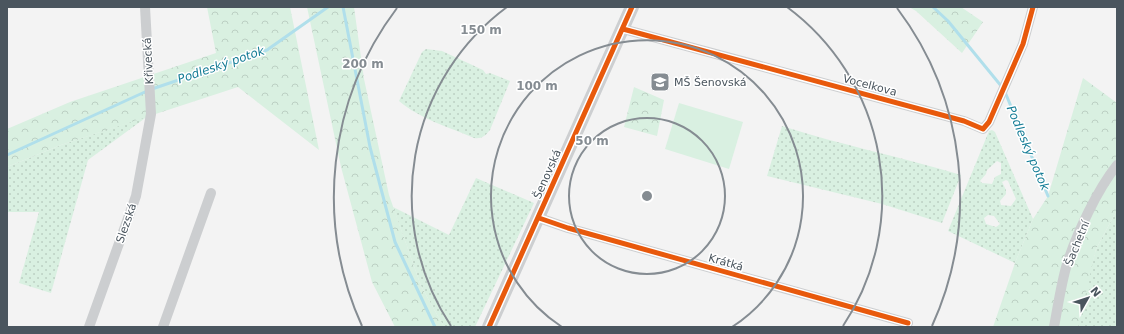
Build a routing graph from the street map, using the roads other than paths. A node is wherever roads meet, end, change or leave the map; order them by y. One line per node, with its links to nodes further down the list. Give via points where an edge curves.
1 (145, 7): 5 (street, Křivecká)
2 (632, 7): 4 (main road, Šenovská)
3 (1033, 7): 4 (street, Vocelkova, via 1024,44 989,122 983,129 964,121)
4 (623, 28): 8 (main road, Šenovská)
5 (151, 114): 10 (street, Slezská, via 136,196)
6 (1117, 165): 13 (street, Šachetní, via 1081,229 1067,264)
7 (211, 194): 11 (street)
8 (539, 218): 9 (street, Krátká); 12 (main road, Šenovská)
9 (908, 323)
10 (88, 327)
11 (163, 327)
12 (490, 327)
13 (1054, 327)

